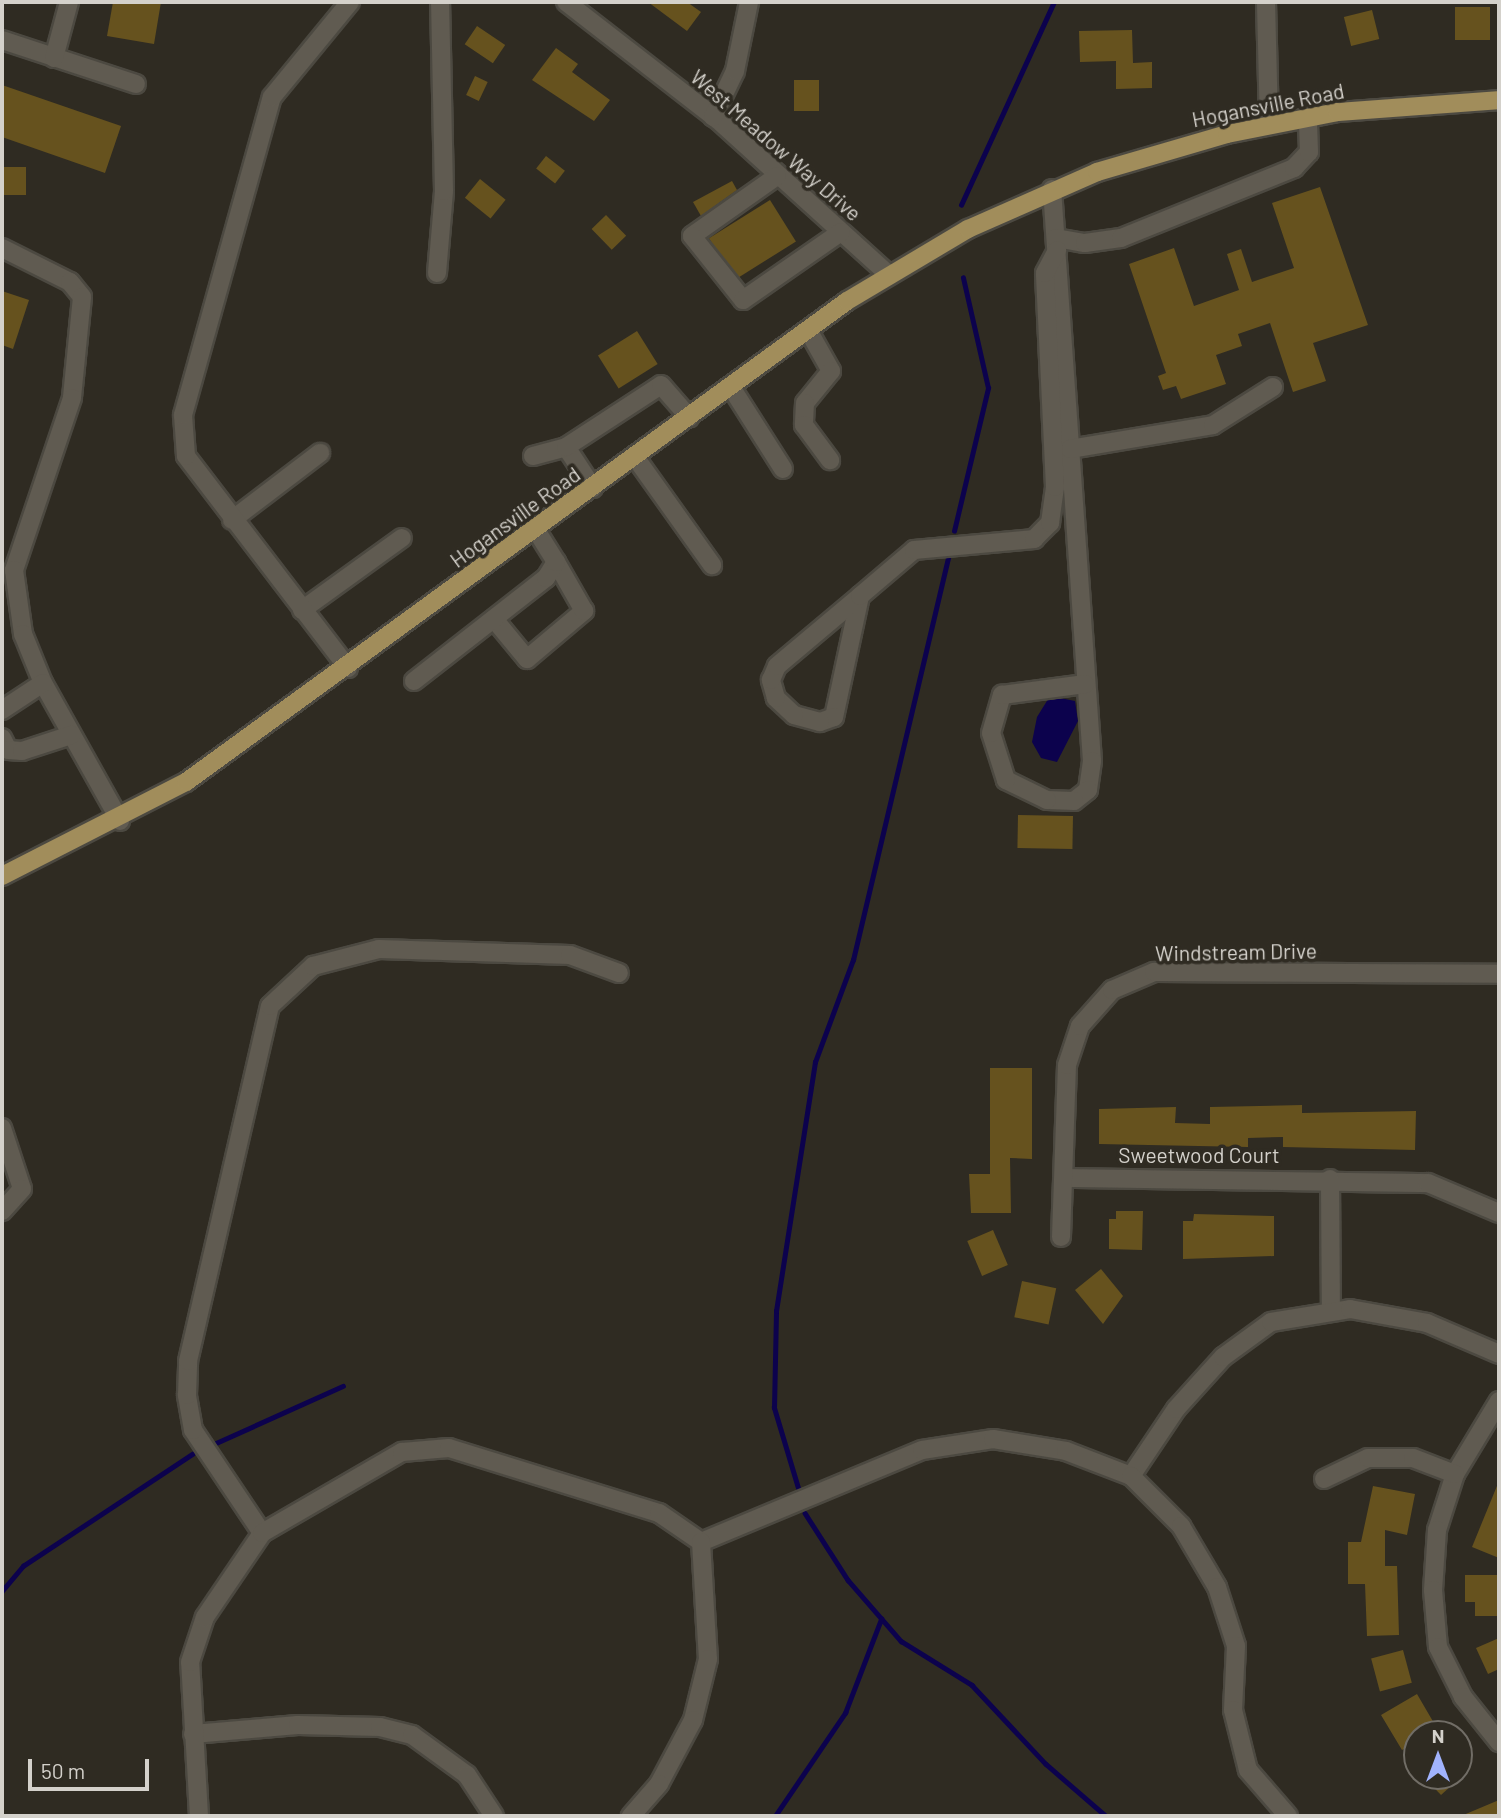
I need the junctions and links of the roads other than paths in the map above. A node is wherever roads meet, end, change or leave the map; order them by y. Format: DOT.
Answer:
graph roads {
  1 [pos="69,2"];
  2 [pos="350,2"];
  3 [pos="440,2"];
  4 [pos="566,2"];
  5 [pos="749,2"];
  6 [pos="1266,2"];
  7 [pos="2,40"];
  8 [pos="54,58"];
  9 [pos="136,84"];
  10 [pos="1499,100"];
  11 [pos="712,117"];
  12 [pos="1308,117"];
  13 [pos="1269,125"];
  14 [pos="777,176"];
  15 [pos="1052,189"];
  16 [pos="841,232"];
  17 [pos="1057,244"];
  18 [pos="2,248"];
  19 [pos="437,273"];
  20 [pos="888,274"];
  21 [pos="808,330"];
  22 [pos="731,387"];
  23 [pos="1273,387"];
  24 [pos="689,418"];
  25 [pos="566,447"];
  26 [pos="1070,449"];
  27 [pos="320,453"];
  28 [pos="533,456"];
  29 [pos="635,457"];
  30 [pos="831,460"];
  31 [pos="783,470"];
  32 [pos="593,488"];
  33 [pos="232,520"];
  34 [pos="536,530"];
  35 [pos="402,538"];
  36 [pos="556,562"];
  37 [pos="712,565"];
  38 [pos="860,596"];
  39 [pos="302,610"];
  40 [pos="494,619"];
  41 [pos="348,668"];
  42 [pos="414,681"];
  43 [pos="43,683"];
  44 [pos="1085,684"];
  45 [pos="2,710"];
  46 [pos="71,736"];
  47 [pos="2,738"];
  48 [pos="120,821"];
  49 [pos="2,876"];
  50 [pos="619,973"];
  51 [pos="1499,974"];
  52 [pos="2,1128"];
  53 [pos="1067,1178"];
  54 [pos="1330,1179"];
  55 [pos="2,1211"];
  56 [pos="1499,1213"];
  57 [pos="1061,1237"];
  58 [pos="1331,1312"];
  59 [pos="1499,1354"];
  60 [pos="1499,1401"];
  61 [pos="1455,1474"];
  62 [pos="1131,1476"];
  63 [pos="1324,1479"];
  64 [pos="262,1533"];
  65 [pos="701,1542"];
  66 [pos="194,1734"];
  67 [pos="1499,1742"];
  68 [pos="199,1816"];
  69 [pos="494,1816"];
  70 [pos="631,1816"];
  71 [pos="1287,1816"];
  1 -- 8 [label="street"];
  2 -- 33 [label="street"];
  3 -- 19 [label="street"];
  4 -- 11 [label="street, West Meadow Way Drive"];
  5 -- 11 [label="street"];
  6 -- 13 [label="street"];
  7 -- 8 [label="street"];
  8 -- 9 [label="street"];
  10 -- 12 [label="main road, Hogansville Road"];
  11 -- 14 [label="street, West Meadow Way Drive"];
  12 -- 13 [label="main road, Hogansville Road"];
  12 -- 17 [label="street"];
  13 -- 15 [label="main road, Hogansville Road"];
  14 -- 16 [label="street, West Meadow Way Drive"];
  14 -- 16 [label="street"];
  15 -- 17 [label="street"];
  15 -- 20 [label="main road, Hogansville Road"];
  16 -- 20 [label="street, West Meadow Way Drive"];
  17 -- 26 [label="street"];
  17 -- 38 [label="street"];
  18 -- 43 [label="street"];
  20 -- 21 [label="main road, Hogansville Road"];
  21 -- 22 [label="main road, Hogansville Road"];
  21 -- 30 [label="street"];
  22 -- 24 [label="main road, Hogansville Road"];
  22 -- 31 [label="street"];
  23 -- 26 [label="street"];
  24 -- 25 [label="street"];
  24 -- 29 [label="main road, Hogansville Road"];
  25 -- 28 [label="street"];
  25 -- 32 [label="street"];
  26 -- 44 [label="street"];
  27 -- 33 [label="street"];
  29 -- 32 [label="main road, Hogansville Road"];
  29 -- 37 [label="street"];
  32 -- 34 [label="main road, Hogansville Road"];
  33 -- 39 [label="street"];
  34 -- 36 [label="street"];
  34 -- 41 [label="main road, Hogansville Road"];
  35 -- 39 [label="street"];
  36 -- 40 [label="street"];
  36 -- 40 [label="street"];
  38 -- 38 [label="street"];
  39 -- 41 [label="street"];
  40 -- 42 [label="street"];
  41 -- 48 [label="main road, Hogansville Road"];
  43 -- 45 [label="street"];
  43 -- 46 [label="street"];
  44 -- 44 [label="street"];
  46 -- 47 [label="street"];
  46 -- 48 [label="street"];
  48 -- 49 [label="main road, Hogansville Road"];
  50 -- 64 [label="street"];
  51 -- 53 [label="street, Windstream Drive"];
  52 -- 55 [label="street"];
  53 -- 54 [label="street, Sweetwood Court"];
  53 -- 57 [label="street, Windstream Drive"];
  54 -- 56 [label="street, Sweetwood Court"];
  54 -- 58 [label="street"];
  58 -- 59 [label="street"];
  58 -- 62 [label="street"];
  60 -- 61 [label="street"];
  61 -- 63 [label="street"];
  61 -- 67 [label="street"];
  62 -- 65 [label="street"];
  62 -- 71 [label="street"];
  64 -- 65 [label="street"];
  64 -- 66 [label="street"];
  65 -- 70 [label="street"];
  66 -- 68 [label="street"];
  66 -- 69 [label="street"];
}
